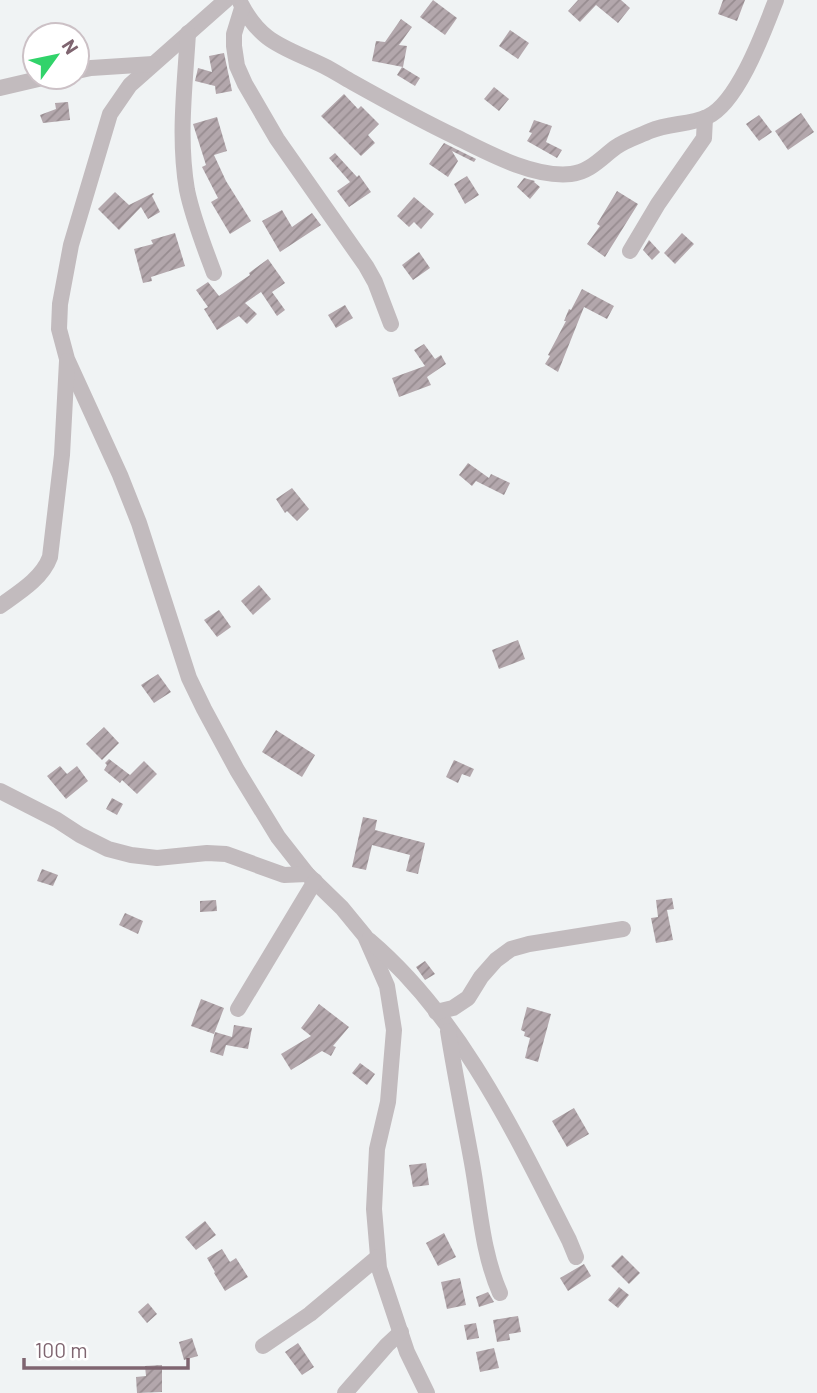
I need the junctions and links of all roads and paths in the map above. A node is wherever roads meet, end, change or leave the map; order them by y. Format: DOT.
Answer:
graph roads {
  1 [pos="226,0"];
  2 [pos="776,0"];
  3 [pos="240,4"];
  4 [pos="188,33"];
  5 [pos="153,64"];
  6 [pos="91,68"];
  7 [pos="21,83"];
  8 [pos="0,88"];
  9 [pos="705,118"];
  10 [pos="630,251"];
  11 [pos="214,273"];
  12 [pos="391,324"];
  13 [pos="67,359"];
  14 [pos="0,606"];
  15 [pos="0,791"];
  16 [pos="311,878"];
  17 [pos="623,929"];
  18 [pos="365,936"];
  19 [pos="238,1009"];
  20 [pos="436,1012"];
  21 [pos="448,1028"];
  22 [pos="379,1257"];
  23 [pos="576,1257"];
  24 [pos="500,1293"];
  25 [pos="401,1332"];
  26 [pos="263,1346"];
  27 [pos="345,1393"];
  28 [pos="427,1393"];
  1 -- 4 [label="street"];
  2 -- 9 [label="street"];
  3 -- 9 [label="street"];
  3 -- 12 [label="street"];
  4 -- 5 [label="street"];
  4 -- 11 [label="street"];
  5 -- 6 [label="street"];
  5 -- 13 [label="street"];
  7 -- 8 [label="street"];
  9 -- 10 [label="street"];
  13 -- 14 [label="street"];
  13 -- 16 [label="street"];
  15 -- 16 [label="street"];
  16 -- 18 [label="street"];
  16 -- 19 [label="street"];
  17 -- 20 [label="street"];
  18 -- 20 [label="street"];
  18 -- 22 [label="street"];
  20 -- 21 [label="street"];
  21 -- 23 [label="street"];
  21 -- 24 [label="street"];
  22 -- 25 [label="street"];
  22 -- 26 [label="street"];
  25 -- 27 [label="street"];
  25 -- 28 [label="street"];
}
